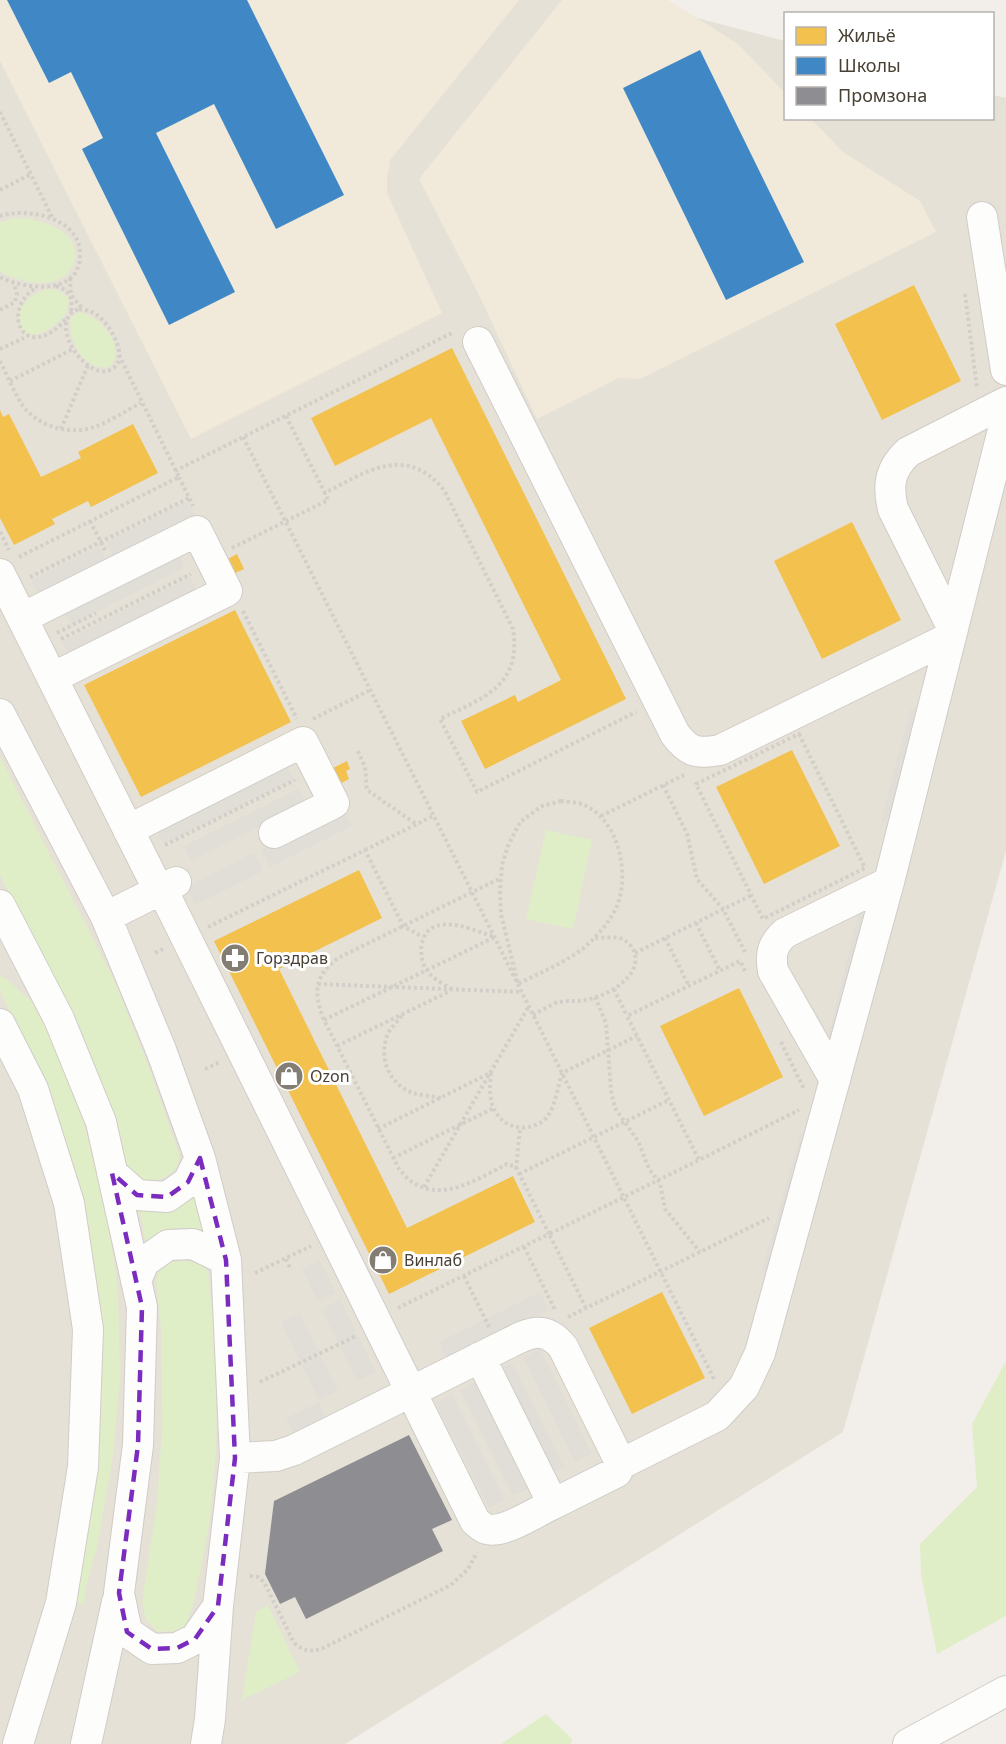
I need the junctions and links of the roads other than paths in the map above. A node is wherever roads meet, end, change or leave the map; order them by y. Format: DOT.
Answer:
graph roads {
  1 [pos="982,217"];
  2 [pos="464,339"];
  3 [pos="1006,370"];
  4 [pos="997,412"];
  5 [pos="12,577"];
  6 [pos="22,618"];
  7 [pos="952,633"];
  8 [pos="52,678"];
  9 [pos="0,714"];
  10 [pos="128,830"];
  11 [pos="274,833"];
  12 [pos="877,875"];
  13 [pos="166,887"];
  14 [pos="0,905"];
  15 [pos="106,917"];
  16 [pos="0,955"];
  17 [pos="30,963"];
  18 [pos="0,1024"];
  19 [pos="835,1080"];
  20 [pos="200,1158"];
  21 [pos="112,1173"];
  22 [pos="226,1260"];
  23 [pos="136,1281"];
  24 [pos="490,1353"];
  25 [pos="411,1392"];
  26 [pos="235,1458"];
  27 [pos="621,1464"];
  28 [pos="553,1504"];
  29 [pos="119,1593"];
  30 [pos="218,1606"];
  31 [pos="1006,1691"];
  32 [pos="18,1744"];
  33 [pos="86,1744"];
  34 [pos="206,1744"];
  35 [pos="908,1744"];
  1 -- 3 [label="street"];
  2 -- 7 [label="street"];
  4 -- 7 [label="street"];
  4 -- 7 [label="street"];
  5 -- 6 [label="street"];
  6 -- 8 [label="street"];
  6 -- 8 [label="street"];
  7 -- 12 [label="street"];
  8 -- 10 [label="street"];
  9 -- 15 [label="street"];
  10 -- 11 [label="street"];
  10 -- 13 [label="street"];
  12 -- 19 [label="street"];
  12 -- 19 [label="street"];
  13 -- 15 [label="street"];
  13 -- 25 [label="street"];
  14 -- 17 [label="street"];
  15 -- 20 [label="street"];
  16 -- 17 [label="street"];
  17 -- 21 [label="street"];
  18 -- 32 [label="street"];
  19 -- 27 [label="street"];
  20 -- 21 [label="street"];
  20 -- 22 [label="street"];
  21 -- 23 [label="street"];
  22 -- 23 [label="street"];
  22 -- 26 [label="street"];
  23 -- 29 [label="street"];
  24 -- 25 [label="street"];
  24 -- 27 [label="street"];
  24 -- 28 [label="street"];
  25 -- 26 [label="street"];
  25 -- 28 [label="street"];
  26 -- 30 [label="street"];
  27 -- 28 [label="street"];
  29 -- 30 [label="street"];
  29 -- 33 [label="street"];
  30 -- 34 [label="street"];
  31 -- 35 [label="street"];
}
